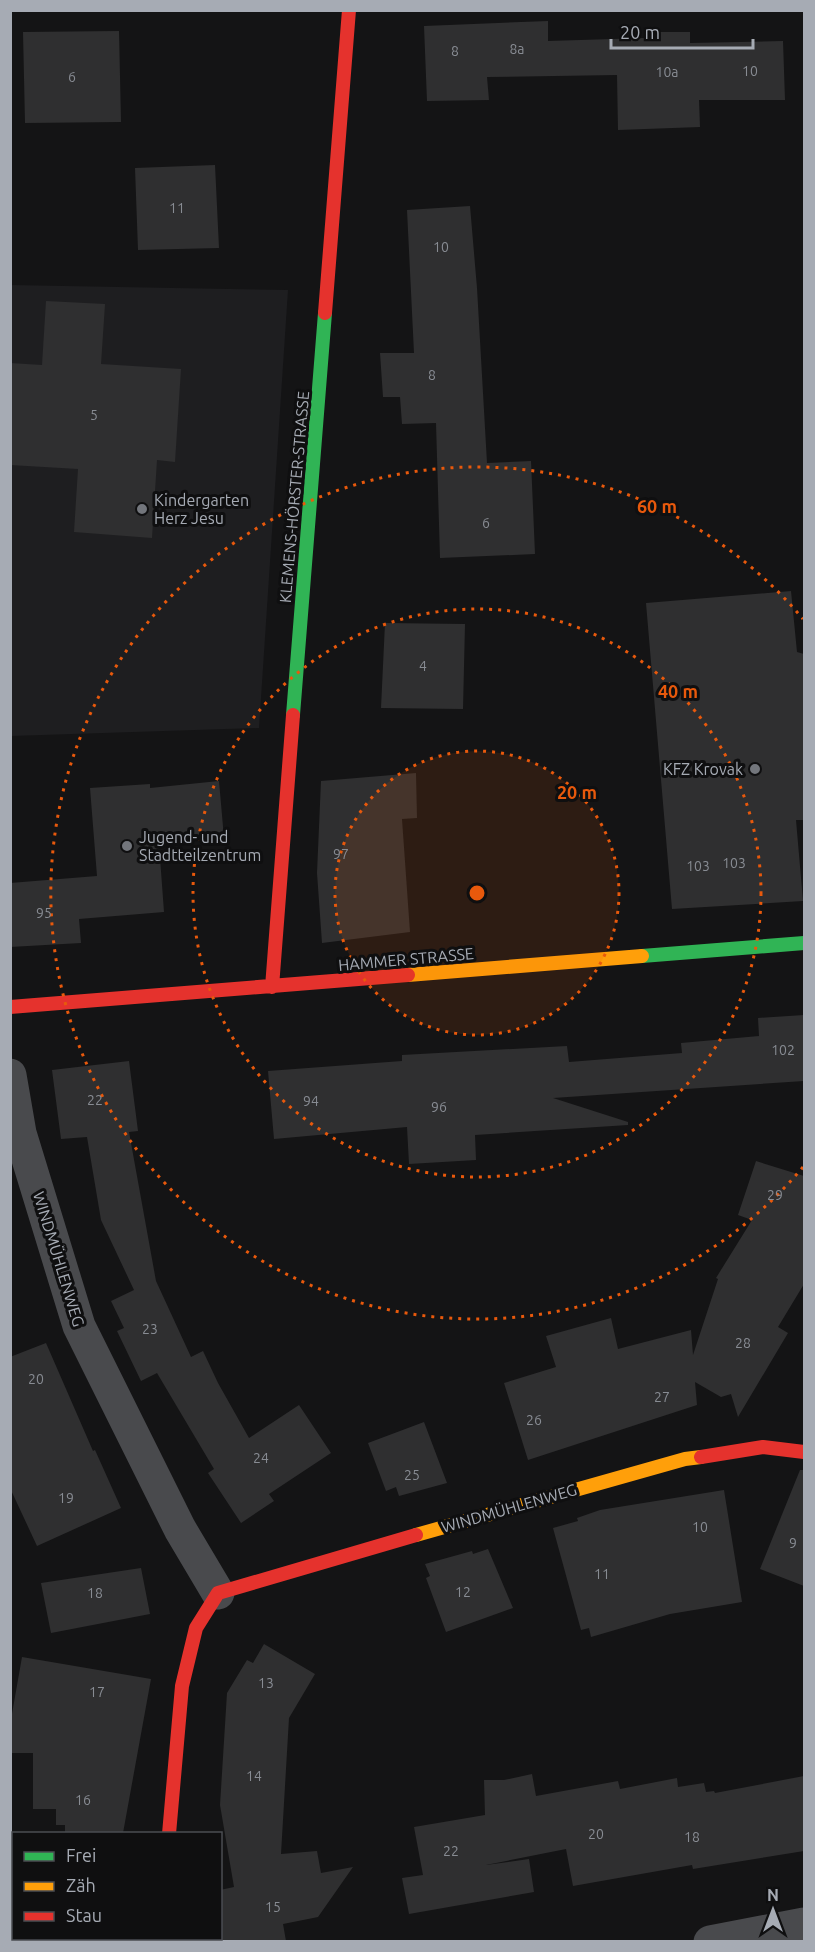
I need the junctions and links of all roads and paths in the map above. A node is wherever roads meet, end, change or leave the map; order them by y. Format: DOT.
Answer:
graph roads {
  1 [pos="349,10"];
  2 [pos="804,943"];
  3 [pos="272,987"];
  4 [pos="10,1007"];
  5 [pos="10,1075"];
  6 [pos="804,1452"];
  7 [pos="218,1593"];
  8 [pos="169,1832"];
  9 [pos="804,1924"];
  10 [pos="710,1941"];
  1 -- 3 [label="street, KLEMENS-HÖRSTER-STRASSE"];
  2 -- 3 [label="street, HAMMER STRASSE"];
  3 -- 4 [label="street, HAMMER STRASSE"];
  5 -- 7 [label="street, WINDMÜHLENWEG"];
  6 -- 7 [label="street, WINDMÜHLENWEG"];
  7 -- 8 [label="street"];
  9 -- 10 [label="street"];
}
